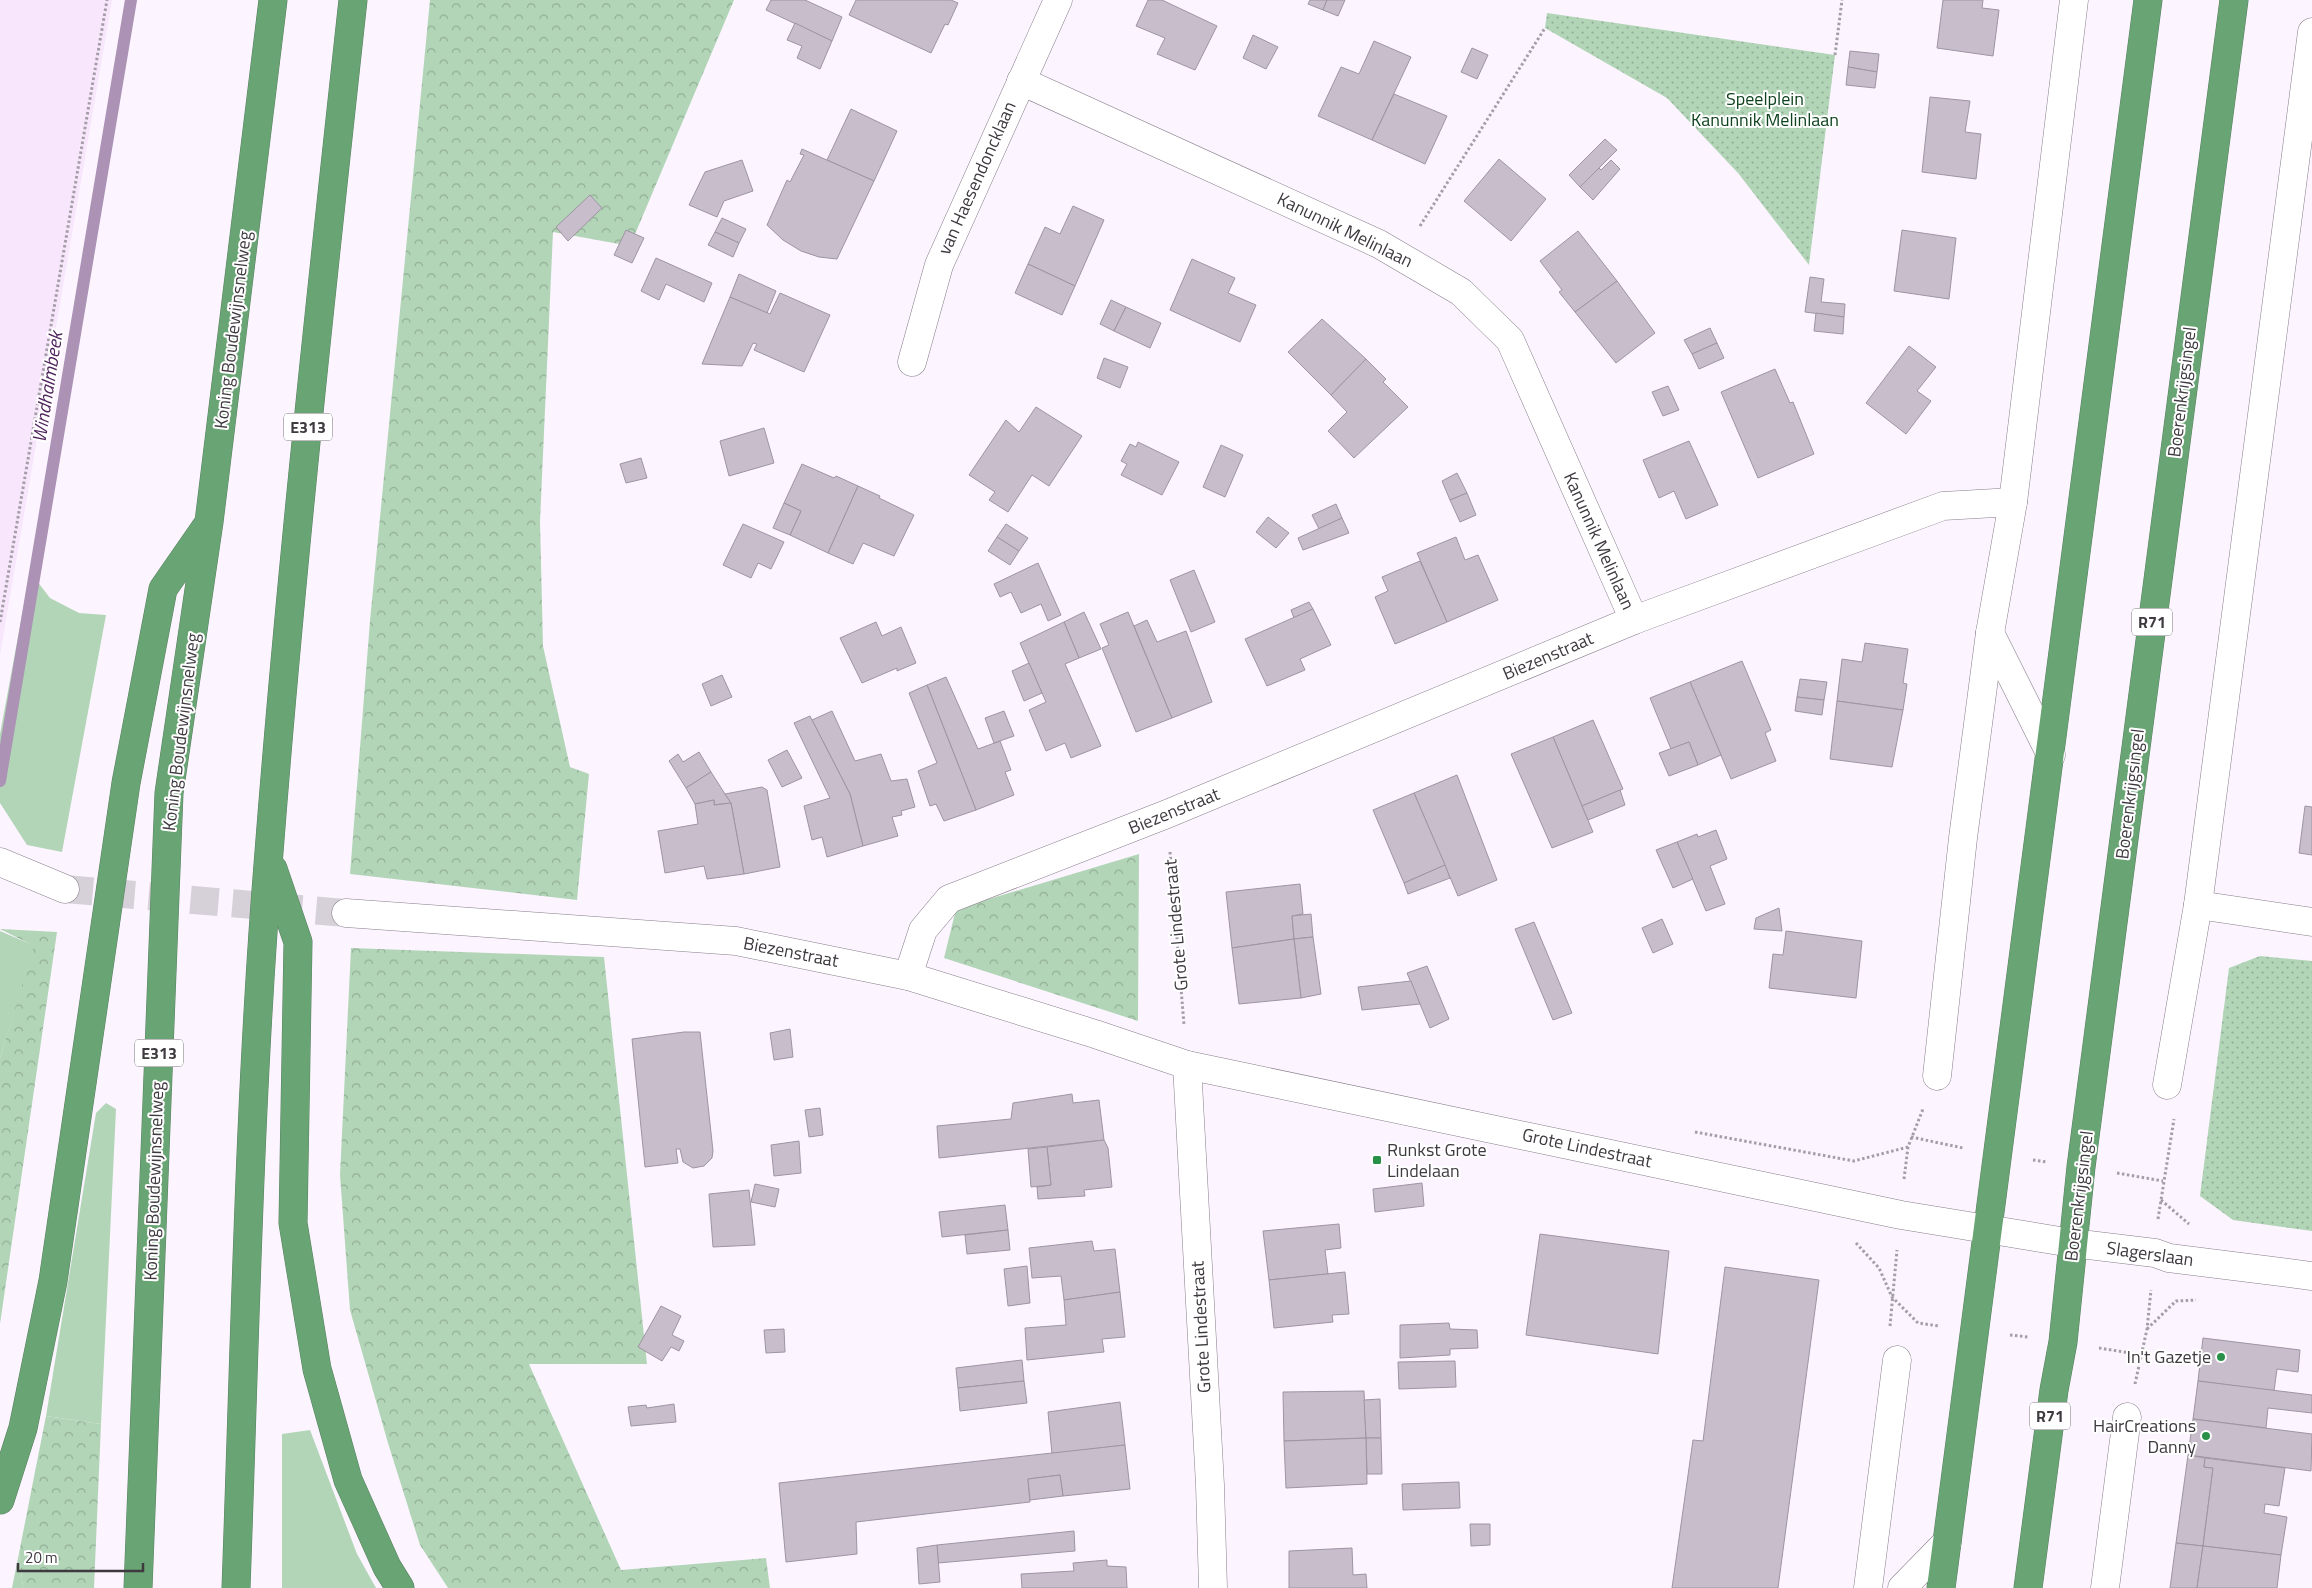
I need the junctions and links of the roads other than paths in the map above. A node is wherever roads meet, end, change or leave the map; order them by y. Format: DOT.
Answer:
graph roads {
  1 [pos="273,0"];
  2 [pos="353,0"];
  3 [pos="1058,0"];
  4 [pos="2074,0"];
  5 [pos="2148,0"];
  6 [pos="2234,0"];
  7 [pos="2312,32"];
  8 [pos="1021,82"];
  9 [pos="912,362"];
  10 [pos="2013,502"];
  11 [pos="209,522"];
  12 [pos="1634,620"];
  13 [pos="1990,633"];
  14 [pos="2051,755"];
  15 [pos="268,855"];
  16 [pos="0,862"];
  17 [pos="65,889"];
  18 [pos="2198,904"];
  19 [pos="346,913"];
  20 [pos="2312,922"];
  21 [pos="908,976"];
  22 [pos="1187,1065"];
  23 [pos="1937,1076"];
  24 [pos="2167,1085"];
  25 [pos="1988,1230"];
  26 [pos="2072,1243"];
  27 [pos="2312,1276"];
  28 [pos="1897,1360"];
  29 [pos="2127,1417"];
  30 [pos="0,1500"];
  31 [pos="1947,1542"];
  32 [pos="138,1588"];
  33 [pos="236,1588"];
  34 [pos="400,1588"];
  35 [pos="1213,1588"];
  36 [pos="1868,1588"];
  37 [pos="1902,1588"];
  38 [pos="1941,1588"];
  39 [pos="2028,1588"];
  40 [pos="2104,1588"];
  1 -- 11 [label="highway, Koning Boudewijnsnelweg / E313"];
  2 -- 15 [label="highway, E313"];
  3 -- 8 [label="street, van Haesendoncklaan"];
  4 -- 10 [label="street"];
  5 -- 14 [label="highway"];
  6 -- 26 [label="highway, Boerenkrijgsingel / R71"];
  7 -- 18 [label="street"];
  8 -- 9 [label="street, van Haesendoncklaan"];
  8 -- 12 [label="street, Kanunnik Melinlaan"];
  10 -- 12 [label="street, Biezenstraat"];
  10 -- 13 [label="street"];
  11 -- 30 [label="highway"];
  11 -- 32 [label="highway, Koning Boudewijnsnelweg / E313"];
  12 -- 21 [label="street, Biezenstraat"];
  13 -- 14 [label="street"];
  13 -- 23 [label="street"];
  14 -- 25 [label="highway"];
  15 -- 33 [label="highway, E313"];
  15 -- 34 [label="highway"];
  16 -- 17 [label="street"];
  18 -- 20 [label="street"];
  18 -- 24 [label="street"];
  19 -- 21 [label="street, Biezenstraat"];
  21 -- 22 [label="street, Grote Lindestraat"];
  22 -- 25 [label="street, Grote Lindestraat"];
  22 -- 35 [label="street, Grote Lindestraat"];
  25 -- 26 [label="street, Slagerslaan"];
  25 -- 31 [label="highway"];
  26 -- 27 [label="street, Slagerslaan"];
  26 -- 39 [label="highway, Boerenkrijgsingel / R71"];
  28 -- 36 [label="street"];
  29 -- 40 [label="street"];
  31 -- 37 [label="street"];
  31 -- 38 [label="highway"];
}
